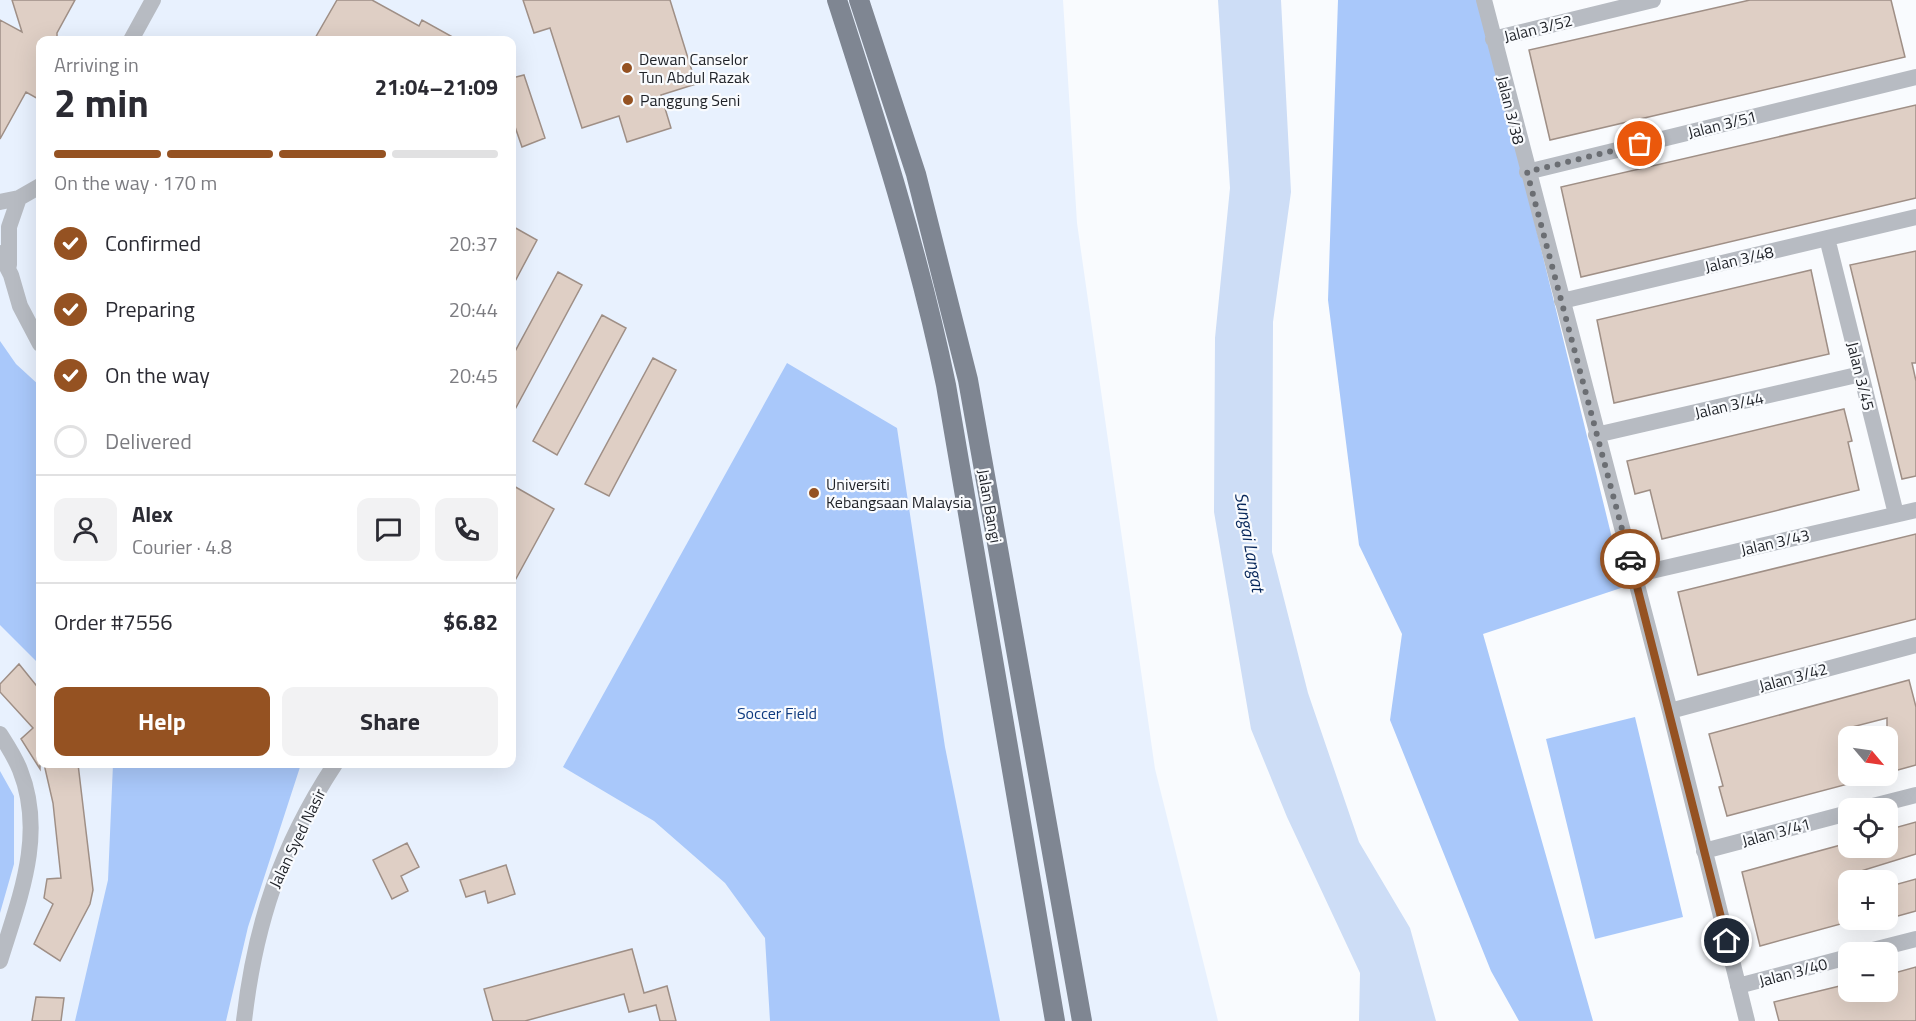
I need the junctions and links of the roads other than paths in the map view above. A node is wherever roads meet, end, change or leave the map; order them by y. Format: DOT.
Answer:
graph roads {
  1 [pos="153,0"];
  2 [pos="837,0"];
  3 [pos="860,0"];
  4 [pos="1484,0"];
  5 [pos="1653,0"];
  6 [pos="133,36"];
  7 [pos="1493,39"];
  8 [pos="1916,77"];
  9 [pos="1527,172"];
  10 [pos="36,188"];
  11 [pos="19,198"];
  12 [pos="0,202"];
  13 [pos="1916,217"];
  14 [pos="1827,238"];
  15 [pos="0,253"];
  16 [pos="11,275"];
  17 [pos="1562,301"];
  18 [pos="36,336"];
  19 [pos="1861,374"];
  20 [pos="1596,435"];
  21 [pos="1916,510"];
  22 [pos="1896,514"];
  23 [pos="1634,575"];
  24 [pos="1916,645"];
  25 [pos="1670,711"];
  26 [pos="0,734"];
  27 [pos="333,768"];
  28 [pos="1916,795"];
  29 [pos="1898,800"];
  30 [pos="1838,816"];
  31 [pos="1704,851"];
  32 [pos="1916,939"];
  33 [pos="1898,944"];
  34 [pos="1838,960"];
  35 [pos="0,961"];
  36 [pos="1738,986"];
  37 [pos="244,1021"];
  38 [pos="1056,1021"];
  39 [pos="1082,1021"];
  40 [pos="1747,1021"];
  1 -- 6 [label="street"];
  2 -- 38 [label="main road, Jalan Bangi"];
  3 -- 39 [label="main road, Jalan Bangi"];
  4 -- 7 [label="street, Jalan 3/38"];
  5 -- 7 [label="street, Jalan 3/52"];
  7 -- 9 [label="street, Jalan 3/38"];
  8 -- 9 [label="street, Jalan 3/51"];
  9 -- 17 [label="street, Jalan 3/38"];
  10 -- 11 [label="street"];
  11 -- 12 [label="street"];
  11 -- 16 [label="street"];
  13 -- 14 [label="street, Jalan 3/48"];
  14 -- 17 [label="street, Jalan 3/48"];
  14 -- 19 [label="street, Jalan 3/45"];
  15 -- 16 [label="street"];
  16 -- 18 [label="street"];
  17 -- 20 [label="street, Jalan 3/38"];
  19 -- 20 [label="street, Jalan 3/44"];
  19 -- 22 [label="street, Jalan 3/45"];
  20 -- 23 [label="street, Jalan 3/38"];
  21 -- 22 [label="street, Jalan 3/43"];
  22 -- 23 [label="street, Jalan 3/43"];
  23 -- 25 [label="street, Jalan 3/38"];
  24 -- 25 [label="street, Jalan 3/42"];
  25 -- 31 [label="street, Jalan 3/38"];
  26 -- 35 [label="street"];
  27 -- 37 [label="street, Jalan Syed Nasir"];
  28 -- 29 [label="street"];
  30 -- 31 [label="street, Jalan 3/41"];
  31 -- 36 [label="street, Jalan 3/38"];
  32 -- 33 [label="street"];
  34 -- 36 [label="street, Jalan 3/40"];
  36 -- 40 [label="street, Jalan 3/38"];
}
